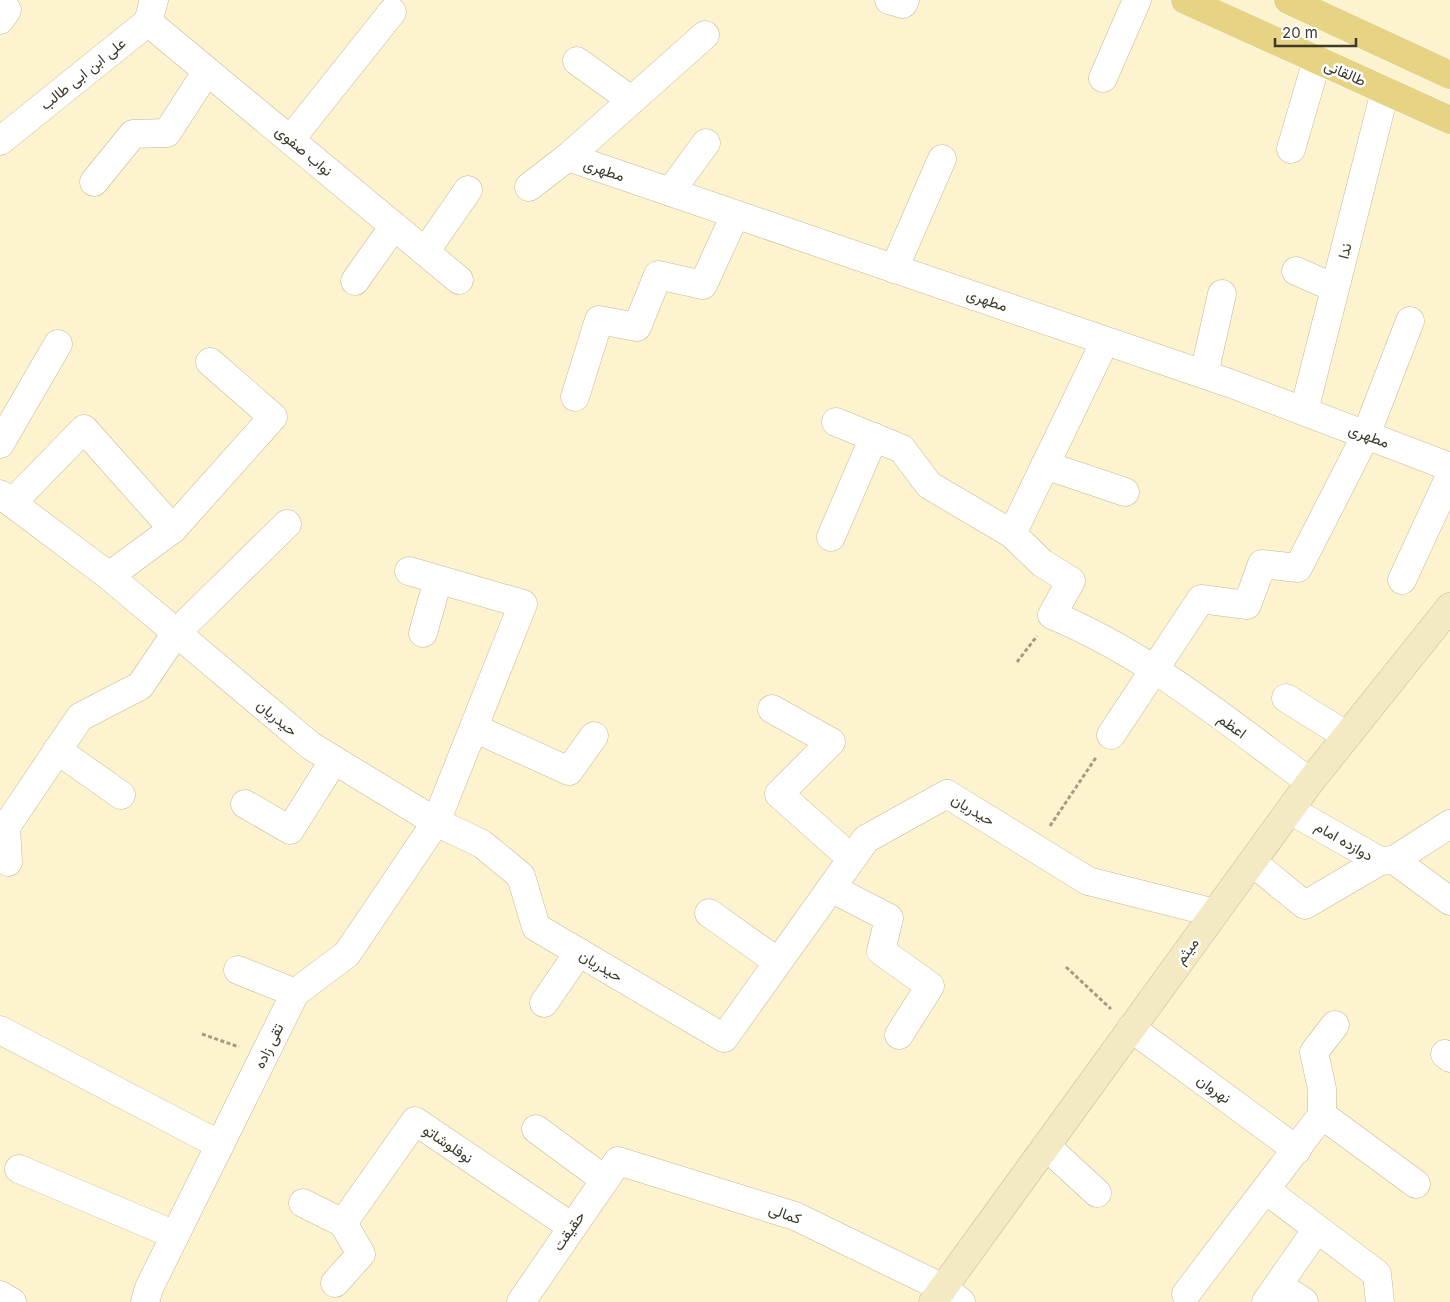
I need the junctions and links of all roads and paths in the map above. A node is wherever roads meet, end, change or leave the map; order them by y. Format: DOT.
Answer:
graph roads {
  1 [pos="890,0"];
  2 [pos="905,0"];
  3 [pos="1137,0"];
  4 [pos="1185,0"];
  5 [pos="1288,0"];
  6 [pos="151,11"];
  7 [pos="392,12"];
  8 [pos="705,35"];
  9 [pos="1318,60"];
  10 [pos="577,61"];
  11 [pos="207,71"];
  12 [pos="1450,75"];
  13 [pos="1103,78"];
  14 [pos="1385,91"];
  15 [pos="631,100"];
  16 [pos="1450,120"];
  17 [pos="290,140"];
  18 [pos="0,141"];
  19 [pos="706,143"];
  20 [pos="1291,149"];
  21 [pos="568,157"];
  22 [pos="942,159"];
  23 [pos="94,182"];
  24 [pos="529,187"];
  25 [pos="468,190"];
  26 [pos="670,192"];
  27 [pos="735,215"];
  28 [pos="394,226"];
  29 [pos="425,252"];
  30 [pos="894,269"];
  31 [pos="1296,271"];
  32 [pos="459,280"];
  33 [pos="355,281"];
  34 [pos="1335,288"];
  35 [pos="1222,294"];
  36 [pos="1410,321"];
  37 [pos="1105,341"];
  38 [pos="58,344"];
  39 [pos="210,362"];
  40 [pos="1204,374"];
  41 [pos="575,397"];
  42 [pos="1304,411"];
  43 [pos="836,422"];
  44 [pos="1366,435"];
  45 [pos="874,437"];
  46 [pos="0,444"];
  47 [pos="1046,465"];
  48 [pos="1450,467"];
  49 [pos="1450,476"];
  50 [pos="1125,492"];
  51 [pos="6,498"];
  52 [pos="287,524"];
  53 [pos="173,530"];
  54 [pos="1012,534"];
  55 [pos="832,538"];
  56 [pos="409,571"];
  57 [pos="109,576"];
  58 [pos="438,580"];
  59 [pos="1402,580"];
  60 [pos="1448,613"];
  61 [pos="176,633"];
  62 [pos="423,633"];
  63 [pos="1155,669"];
  64 [pos="1286,698"];
  65 [pos="772,709"];
  66 [pos="474,728"];
  67 [pos="1111,735"];
  68 [pos="594,736"];
  69 [pos="1348,736"];
  70 [pos="57,750"];
  71 [pos="334,760"];
  72 [pos="1310,782"];
  73 [pos="121,795"];
  74 [pos="245,804"];
  75 [pos="1290,810"];
  76 [pos="436,822"];
  77 [pos="1450,824"];
  78 [pos="3,826"];
  79 [pos="1035,848"];
  80 [pos="852,859"];
  81 [pos="1387,860"];
  82 [pos="8,862"];
  83 [pos="1252,862"];
  84 [pos="831,888"];
  85 [pos="1450,901"];
  86 [pos="709,913"];
  87 [pos="1215,913"];
  88 [pos="579,952"];
  89 [pos="778,962"];
  90 [pos="1066,968"];
  91 [pos="238,970"];
  92 [pos="295,993"];
  93 [pos="544,1003"];
  94 [pos="1335,1025"];
  95 [pos="1132,1028"];
  96 [pos="0,1030"];
  97 [pos="202,1034"];
  98 [pos="899,1035"];
  99 [pos="264,1056"];
  100 [pos="1322,1115"];
  101 [pos="536,1129"];
  102 [pos="220,1145"];
  103 [pos="1046,1146"];
  104 [pos="1297,1150"];
  105 [pos="19,1169"];
  106 [pos="612,1171"];
  107 [pos="1416,1184"];
  108 [pos="1266,1190"];
  109 [pos="1098,1193"];
  110 [pos="304,1204"];
  111 [pos="343,1223"];
  112 [pos="572,1227"];
  113 [pos="1317,1229"];
  114 [pos="175,1235"];
  115 [pos="335,1283"];
  116 [pos="1186,1294"];
  117 [pos="1272,1294"];
  118 [pos="0,1295"];
  119 [pos="946,1297"];
  120 [pos="12,1302"];
  121 [pos="145,1302"];
  122 [pos="521,1302"];
  123 [pos="1304,1302"];
  124 [pos="1380,1302"];
  1 -- 2 [label="street"];
  3 -- 13 [label="street"];
  4 -- 9 [label="main road, طالقانی"];
  5 -- 12 [label="main road"];
  6 -- 11 [label="street, نواب صفوی"];
  6 -- 18 [label="street, علی ابن ابی طالب"];
  7 -- 17 [label="street"];
  8 -- 15 [label="street"];
  9 -- 14 [label="main road, طالقانی"];
  9 -- 20 [label="street"];
  10 -- 15 [label="street"];
  11 -- 17 [label="street, نواب صفوی"];
  11 -- 23 [label="street"];
  14 -- 16 [label="main road, طالقانی"];
  14 -- 34 [label="street, ندا"];
  15 -- 21 [label="street"];
  17 -- 28 [label="street, نواب صفوی"];
  19 -- 26 [label="street"];
  21 -- 24 [label="street, مطهری"];
  21 -- 26 [label="street, مطهری"];
  22 -- 30 [label="street"];
  25 -- 29 [label="street"];
  26 -- 27 [label="street, مطهری"];
  27 -- 30 [label="street, مطهری"];
  27 -- 41 [label="street"];
  28 -- 29 [label="street, نواب صفوی"];
  28 -- 33 [label="street"];
  29 -- 32 [label="street, نواب صفوی"];
  30 -- 37 [label="street, مطهری"];
  31 -- 34 [label="street"];
  34 -- 42 [label="street, ندا"];
  35 -- 40 [label="street"];
  36 -- 44 [label="street"];
  37 -- 40 [label="street, مطهری"];
  37 -- 47 [label="street"];
  38 -- 46 [label="street"];
  39 -- 53 [label="street"];
  40 -- 42 [label="street, مطهری"];
  42 -- 44 [label="street, مطهری"];
  43 -- 45 [label="street"];
  44 -- 48 [label="street, مطهری"];
  44 -- 63 [label="street"];
  45 -- 54 [label="street"];
  45 -- 55 [label="street"];
  47 -- 50 [label="street"];
  47 -- 54 [label="street"];
  49 -- 59 [label="street"];
  51 -- 53 [label="street"];
  51 -- 57 [label="street, حیدریان"];
  52 -- 61 [label="street"];
  53 -- 57 [label="street"];
  54 -- 63 [label="street, اعظم"];
  56 -- 58 [label="street"];
  57 -- 61 [label="street, حیدریان"];
  58 -- 62 [label="street"];
  58 -- 66 [label="street, تقی زاده"];
  60 -- 69 [label="main road, میثم"];
  61 -- 70 [label="street"];
  61 -- 71 [label="street, حیدریان"];
  63 -- 67 [label="street"];
  63 -- 72 [label="street, اعظم"];
  64 -- 69 [label="street"];
  65 -- 80 [label="street"];
  66 -- 68 [label="street"];
  66 -- 76 [label="street, تقی زاده"];
  67 -- 79 [label="path"];
  69 -- 72 [label="main road, میثم"];
  70 -- 73 [label="street"];
  70 -- 78 [label="street"];
  71 -- 74 [label="street"];
  71 -- 76 [label="street, حیدریان"];
  72 -- 75 [label="main road, میثم"];
  75 -- 81 [label="street, دوازده امام"];
  75 -- 83 [label="main road, میثم"];
  76 -- 88 [label="street, حیدریان"];
  76 -- 92 [label="street, تقی زاده"];
  77 -- 81 [label="street, دوازده امام"];
  78 -- 82 [label="street"];
  79 -- 80 [label="street, حیدریان"];
  79 -- 87 [label="street, حیدریان"];
  80 -- 84 [label="street, حیدریان"];
  81 -- 83 [label="street"];
  81 -- 85 [label="street"];
  83 -- 87 [label="main road, میثم"];
  84 -- 89 [label="street, حیدریان"];
  84 -- 98 [label="street"];
  86 -- 89 [label="street"];
  87 -- 95 [label="main road, میثم"];
  88 -- 89 [label="street, حیدریان"];
  88 -- 93 [label="street"];
  90 -- 95 [label="path"];
  91 -- 92 [label="street"];
  92 -- 99 [label="street, تقی زاده"];
  94 -- 100 [label="street"];
  95 -- 103 [label="main road, میثم"];
  95 -- 104 [label="street, نهروان"];
  96 -- 102 [label="street"];
  97 -- 99 [label="path"];
  99 -- 102 [label="street, تقی زاده"];
  100 -- 104 [label="street"];
  100 -- 107 [label="street"];
  101 -- 106 [label="street, کمالی"];
  102 -- 114 [label="street, تقی زاده"];
  103 -- 109 [label="street"];
  103 -- 119 [label="main road, میثم"];
  104 -- 108 [label="street"];
  105 -- 114 [label="street"];
  106 -- 112 [label="street, حقیقت"];
  106 -- 119 [label="street, کمالی"];
  108 -- 113 [label="street"];
  108 -- 116 [label="street"];
  110 -- 111 [label="street"];
  111 -- 112 [label="street, نوفلوشاتو"];
  111 -- 115 [label="street"];
  112 -- 122 [label="street, حقیقت"];
  113 -- 117 [label="street"];
  113 -- 124 [label="street"];
  114 -- 121 [label="street, تقی زاده"];
  117 -- 123 [label="street"];
  118 -- 120 [label="street"];
}
